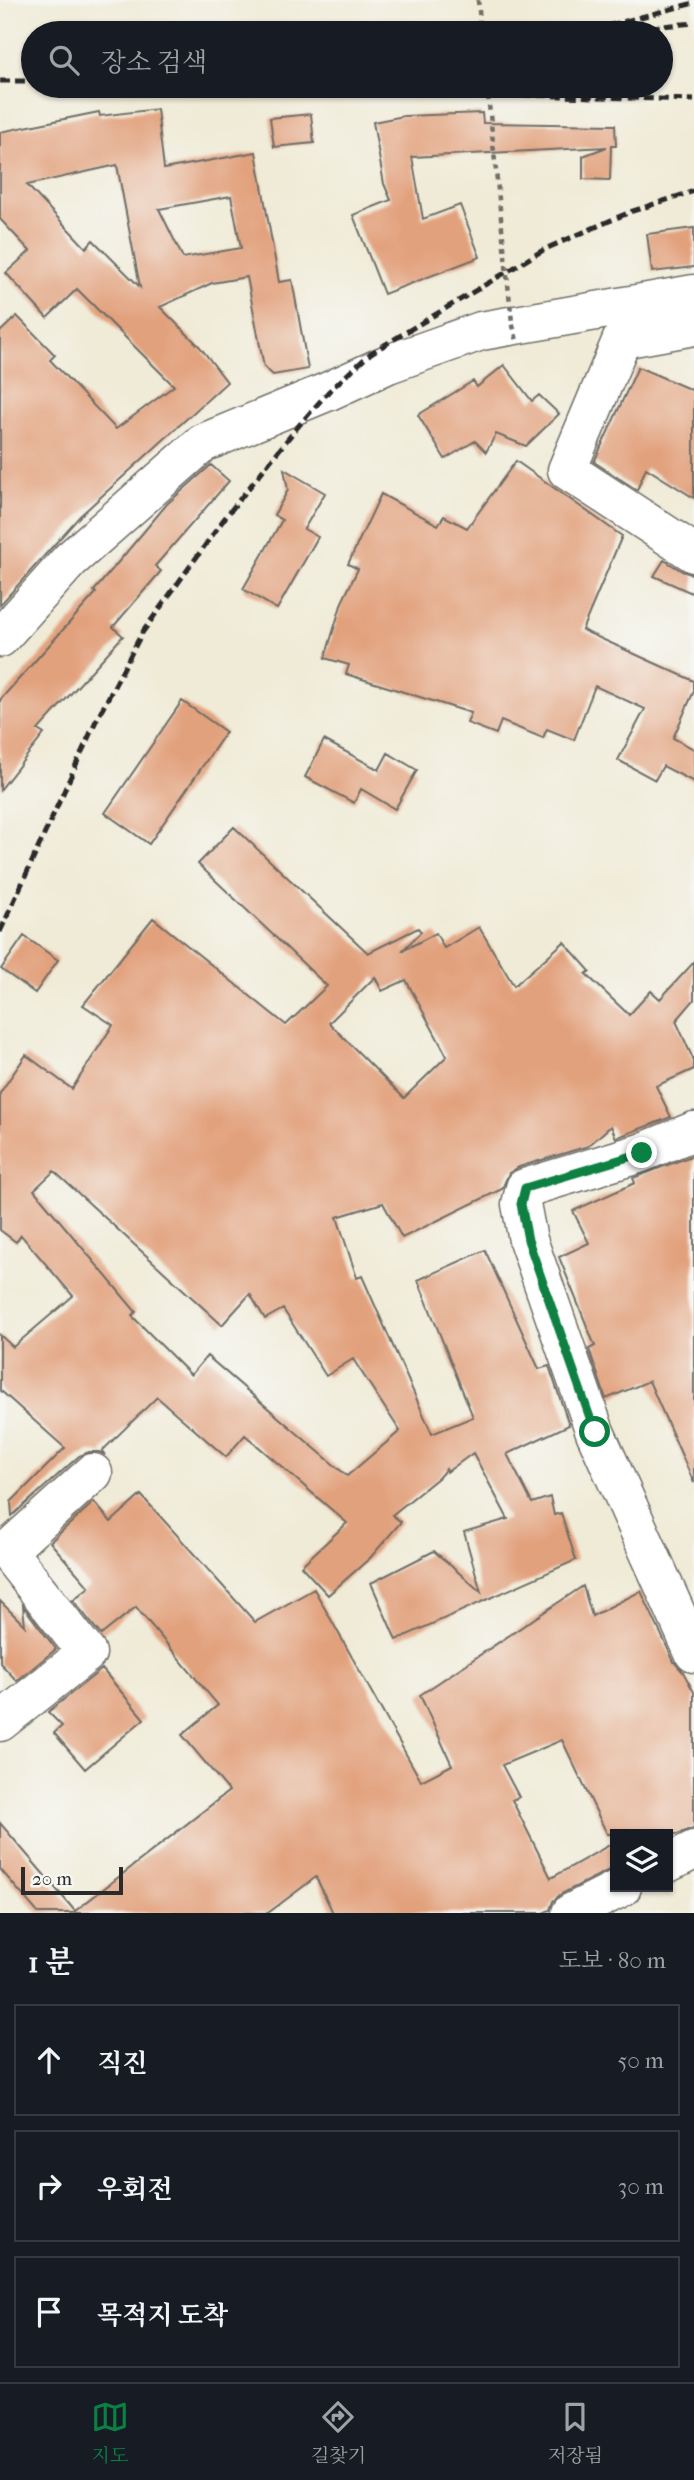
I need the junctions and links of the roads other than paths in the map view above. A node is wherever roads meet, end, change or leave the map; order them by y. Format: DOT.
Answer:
graph roads {
  1 [pos="694,294"];
  2 [pos="694,326"];
  3 [pos="694,553"];
  4 [pos="0,638"];
  5 [pos="694,1131"];
  6 [pos="93,1473"];
  7 [pos="694,1654"];
  8 [pos="0,1722"];
  9 [pos="694,1850"];
  10 [pos="673,1860"];
  11 [pos="612,1892"];
  12 [pos="571,1913"];
  1 -- 4 [label="street"];
  2 -- 3 [label="street"];
  5 -- 7 [label="street"];
  6 -- 8 [label="street"];
  9 -- 10 [label="street"];
  11 -- 12 [label="street"];
}
